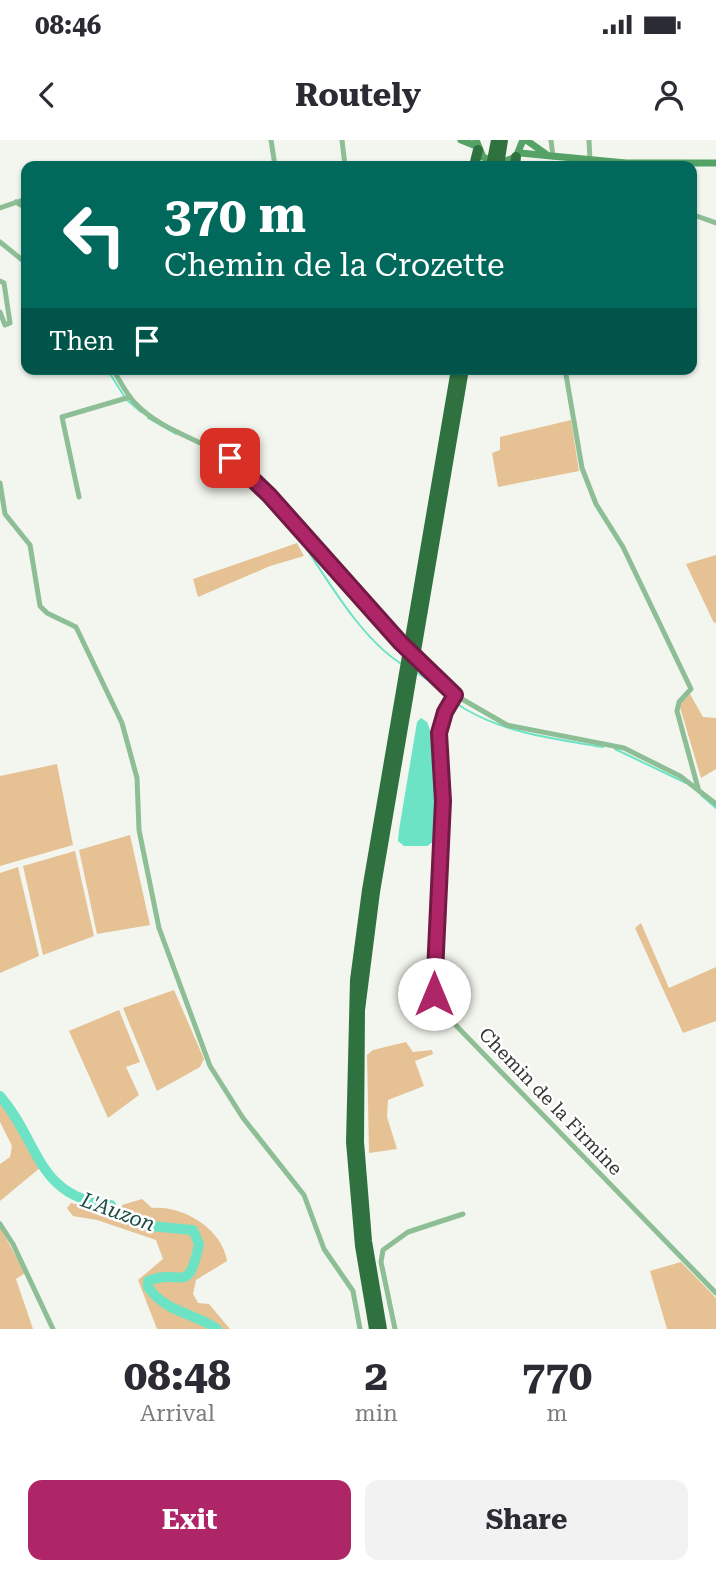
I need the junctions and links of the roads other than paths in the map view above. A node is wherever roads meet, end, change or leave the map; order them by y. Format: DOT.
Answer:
graph roads {
  1 [pos="271,140"];
  2 [pos="342,140"];
  3 [pos="461,140"];
  4 [pos="496,140"];
  5 [pos="503,140"];
  6 [pos="525,140"];
  7 [pos="551,140"];
  8 [pos="589,140"];
  9 [pos="478,148"];
  10 [pos="553,157"];
  11 [pos="516,159"];
  12 [pos="590,160"];
  13 [pos="274,161"];
  14 [pos="344,161"];
  15 [pos="492,161"];
  16 [pos="493,161"];
  17 [pos="500,161"];
  18 [pos="603,161"];
  19 [pos="716,163"];
  20 [pos="697,164"];
  21 [pos="21,200"];
  22 [pos="16,202"];
  23 [pos="21,205"];
  24 [pos="0,208"];
  25 [pos="697,216"];
  26 [pos="716,223"];
  27 [pos="0,242"];
  28 [pos="21,259"];
  29 [pos="0,281"];
  30 [pos="0,312"];
  31 [pos="117,375"];
  32 [pos="457,375"];
  33 [pos="462,375"];
  34 [pos="566,375"];
  35 [pos="458,384"];
  36 [pos="130,397"];
  37 [pos="0,482"];
  38 [pos="79,497"];
  39 [pos="418,620"];
  40 [pos="455,695"];
  41 [pos="698,788"];
  42 [pos="716,804"];
  43 [pos="464,1214"];
  44 [pos="0,1224"];
  45 [pos="716,1293"];
  46 [pos="53,1329"];
  47 [pos="360,1329"];
  48 [pos="374,1329"];
  49 [pos="382,1329"];
  50 [pos="395,1329"];
  1 -- 13 [label="street"];
  2 -- 14 [label="street"];
  3 -- 9 [label="street"];
  4 -- 15 [label="highway"];
  5 -- 17 [label="highway"];
  6 -- 10 [label="street"];
  6 -- 11 [label="street"];
  7 -- 10 [label="street"];
  8 -- 12 [label="street"];
  9 -- 16 [label="street"];
  10 -- 11 [label="street"];
  10 -- 12 [label="street"];
  12 -- 18 [label="street"];
  19 -- 20 [label="street"];
  21 -- 22 [label="street"];
  22 -- 23 [label="street"];
  22 -- 24 [label="street"];
  25 -- 26 [label="street"];
  27 -- 28 [label="street"];
  29 -- 30 [label="street"];
  31 -- 36 [label="street"];
  32 -- 35 [label="highway"];
  33 -- 35 [label="highway"];
  34 -- 41 [label="street"];
  35 -- 39 [label="highway"];
  36 -- 38 [label="street"];
  36 -- 40 [label="street"];
  37 -- 47 [label="street"];
  39 -- 48 [label="highway"];
  39 -- 49 [label="highway"];
  40 -- 41 [label="street"];
  40 -- 45 [label="street, Chemin de la Firmine"];
  41 -- 42 [label="street"];
  43 -- 50 [label="street"];
  44 -- 46 [label="street"];
}
